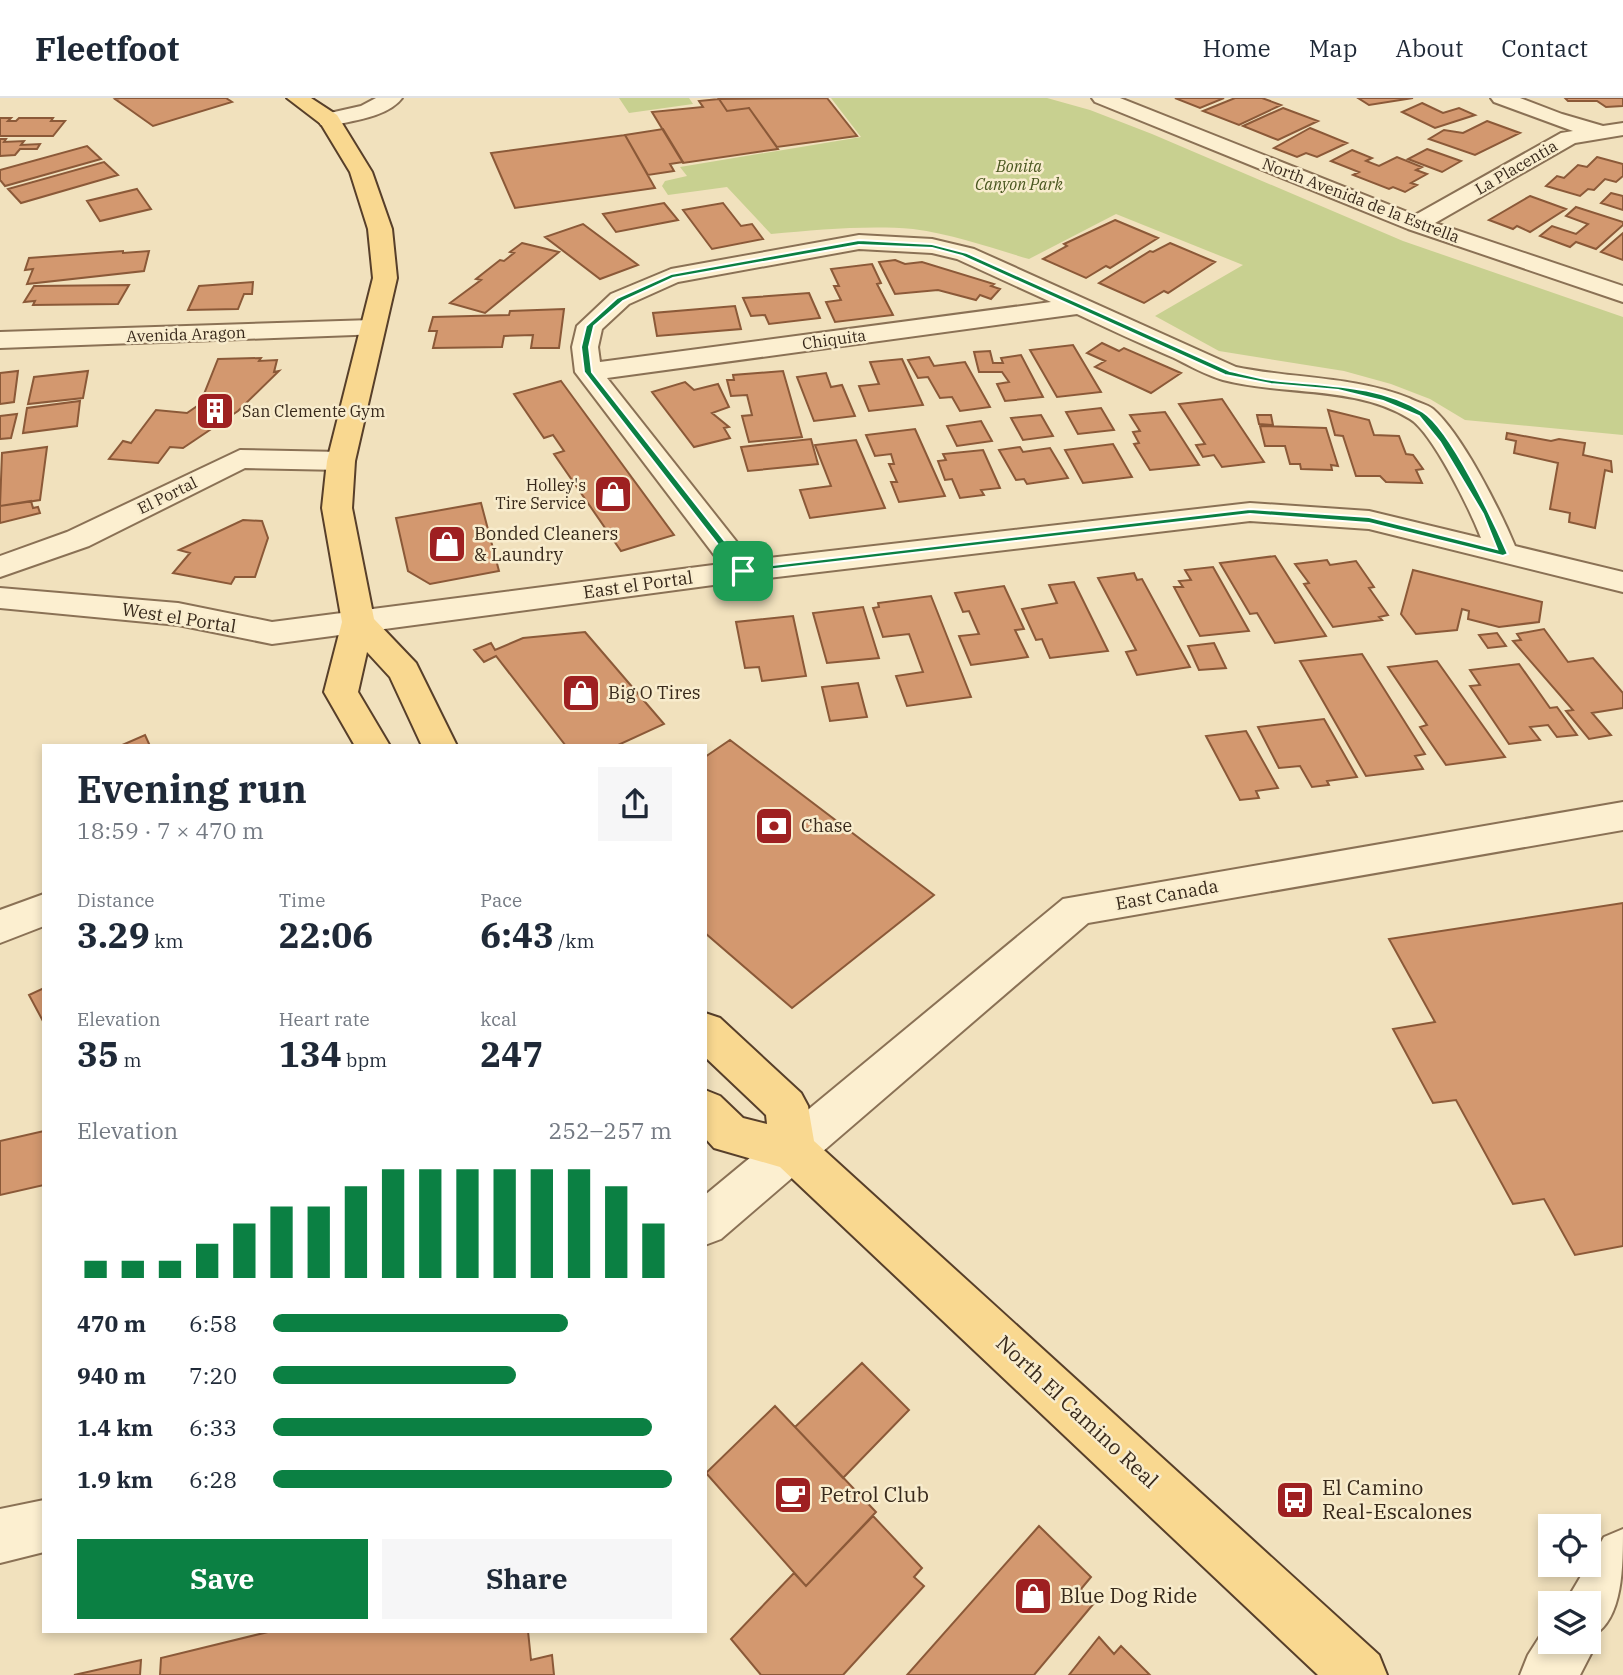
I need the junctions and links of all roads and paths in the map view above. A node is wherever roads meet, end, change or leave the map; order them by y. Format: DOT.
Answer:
graph roads {
  1 [pos="297,98"];
  2 [pos="392,98"];
  3 [pos="1102,98"];
  4 [pos="1501,98"];
  5 [pos="329,120"];
  6 [pos="1616,133"];
  7 [pos="1416,224"];
  8 [pos="1623,294"];
  9 [pos="1079,306"];
  10 [pos="372,328"];
  11 [pos="0,340"];
  12 [pos="588,372"];
  13 [pos="341,461"];
  14 [pos="1503,554"];
  15 [pos="0,567"];
  16 [pos="743,571"];
  17 [pos="1623,582"];
  18 [pos="0,598"];
  19 [pos="358,622"];
  20 [pos="372,744"];
  21 [pos="439,744"];
  22 [pos="1623,816"];
  23 [pos="42,910"];
  24 [pos="0,927"];
  25 [pos="707,1032"];
  26 [pos="707,1112"];
  27 [pos="793,1151"];
  28 [pos="707,1222"];
  29 [pos="42,1526"];
  30 [pos="0,1536"];
  31 [pos="1623,1556"];
  32 [pos="1601,1591"];
  33 [pos="1561,1654"];
  34 [pos="1359,1675"];
  35 [pos="1548,1675"];
  1 -- 5 [label="main road"];
  2 -- 5 [label="street"];
  3 -- 7 [label="street, North Avenida de la Estrella"];
  4 -- 6 [label="street"];
  5 -- 10 [label="main road"];
  6 -- 7 [label="street, La Placentia"];
  7 -- 8 [label="street, North Avenida de la Estrella"];
  9 -- 12 [label="street, Chiquita"];
  9 -- 12 [label="street"];
  9 -- 14 [label="street"];
  10 -- 11 [label="street, Avenida Aragon"];
  10 -- 13 [label="main road"];
  12 -- 16 [label="street"];
  13 -- 15 [label="street, El Portal"];
  13 -- 19 [label="main road"];
  14 -- 16 [label="street, East el Portal"];
  14 -- 17 [label="street, East el Portal"];
  16 -- 19 [label="street, East el Portal"];
  18 -- 19 [label="street, West el Portal"];
  19 -- 20 [label="main road"];
  19 -- 21 [label="main road"];
  22 -- 27 [label="street, East Canada"];
  23 -- 24 [label="street"];
  25 -- 27 [label="main road"];
  26 -- 27 [label="main road, North El Camino Real"];
  27 -- 28 [label="street, East Canada"];
  27 -- 34 [label="main road, North El Camino Real"];
  29 -- 30 [label="street"];
  31 -- 32 [label="street"];
  33 -- 35 [label="street"];
}
